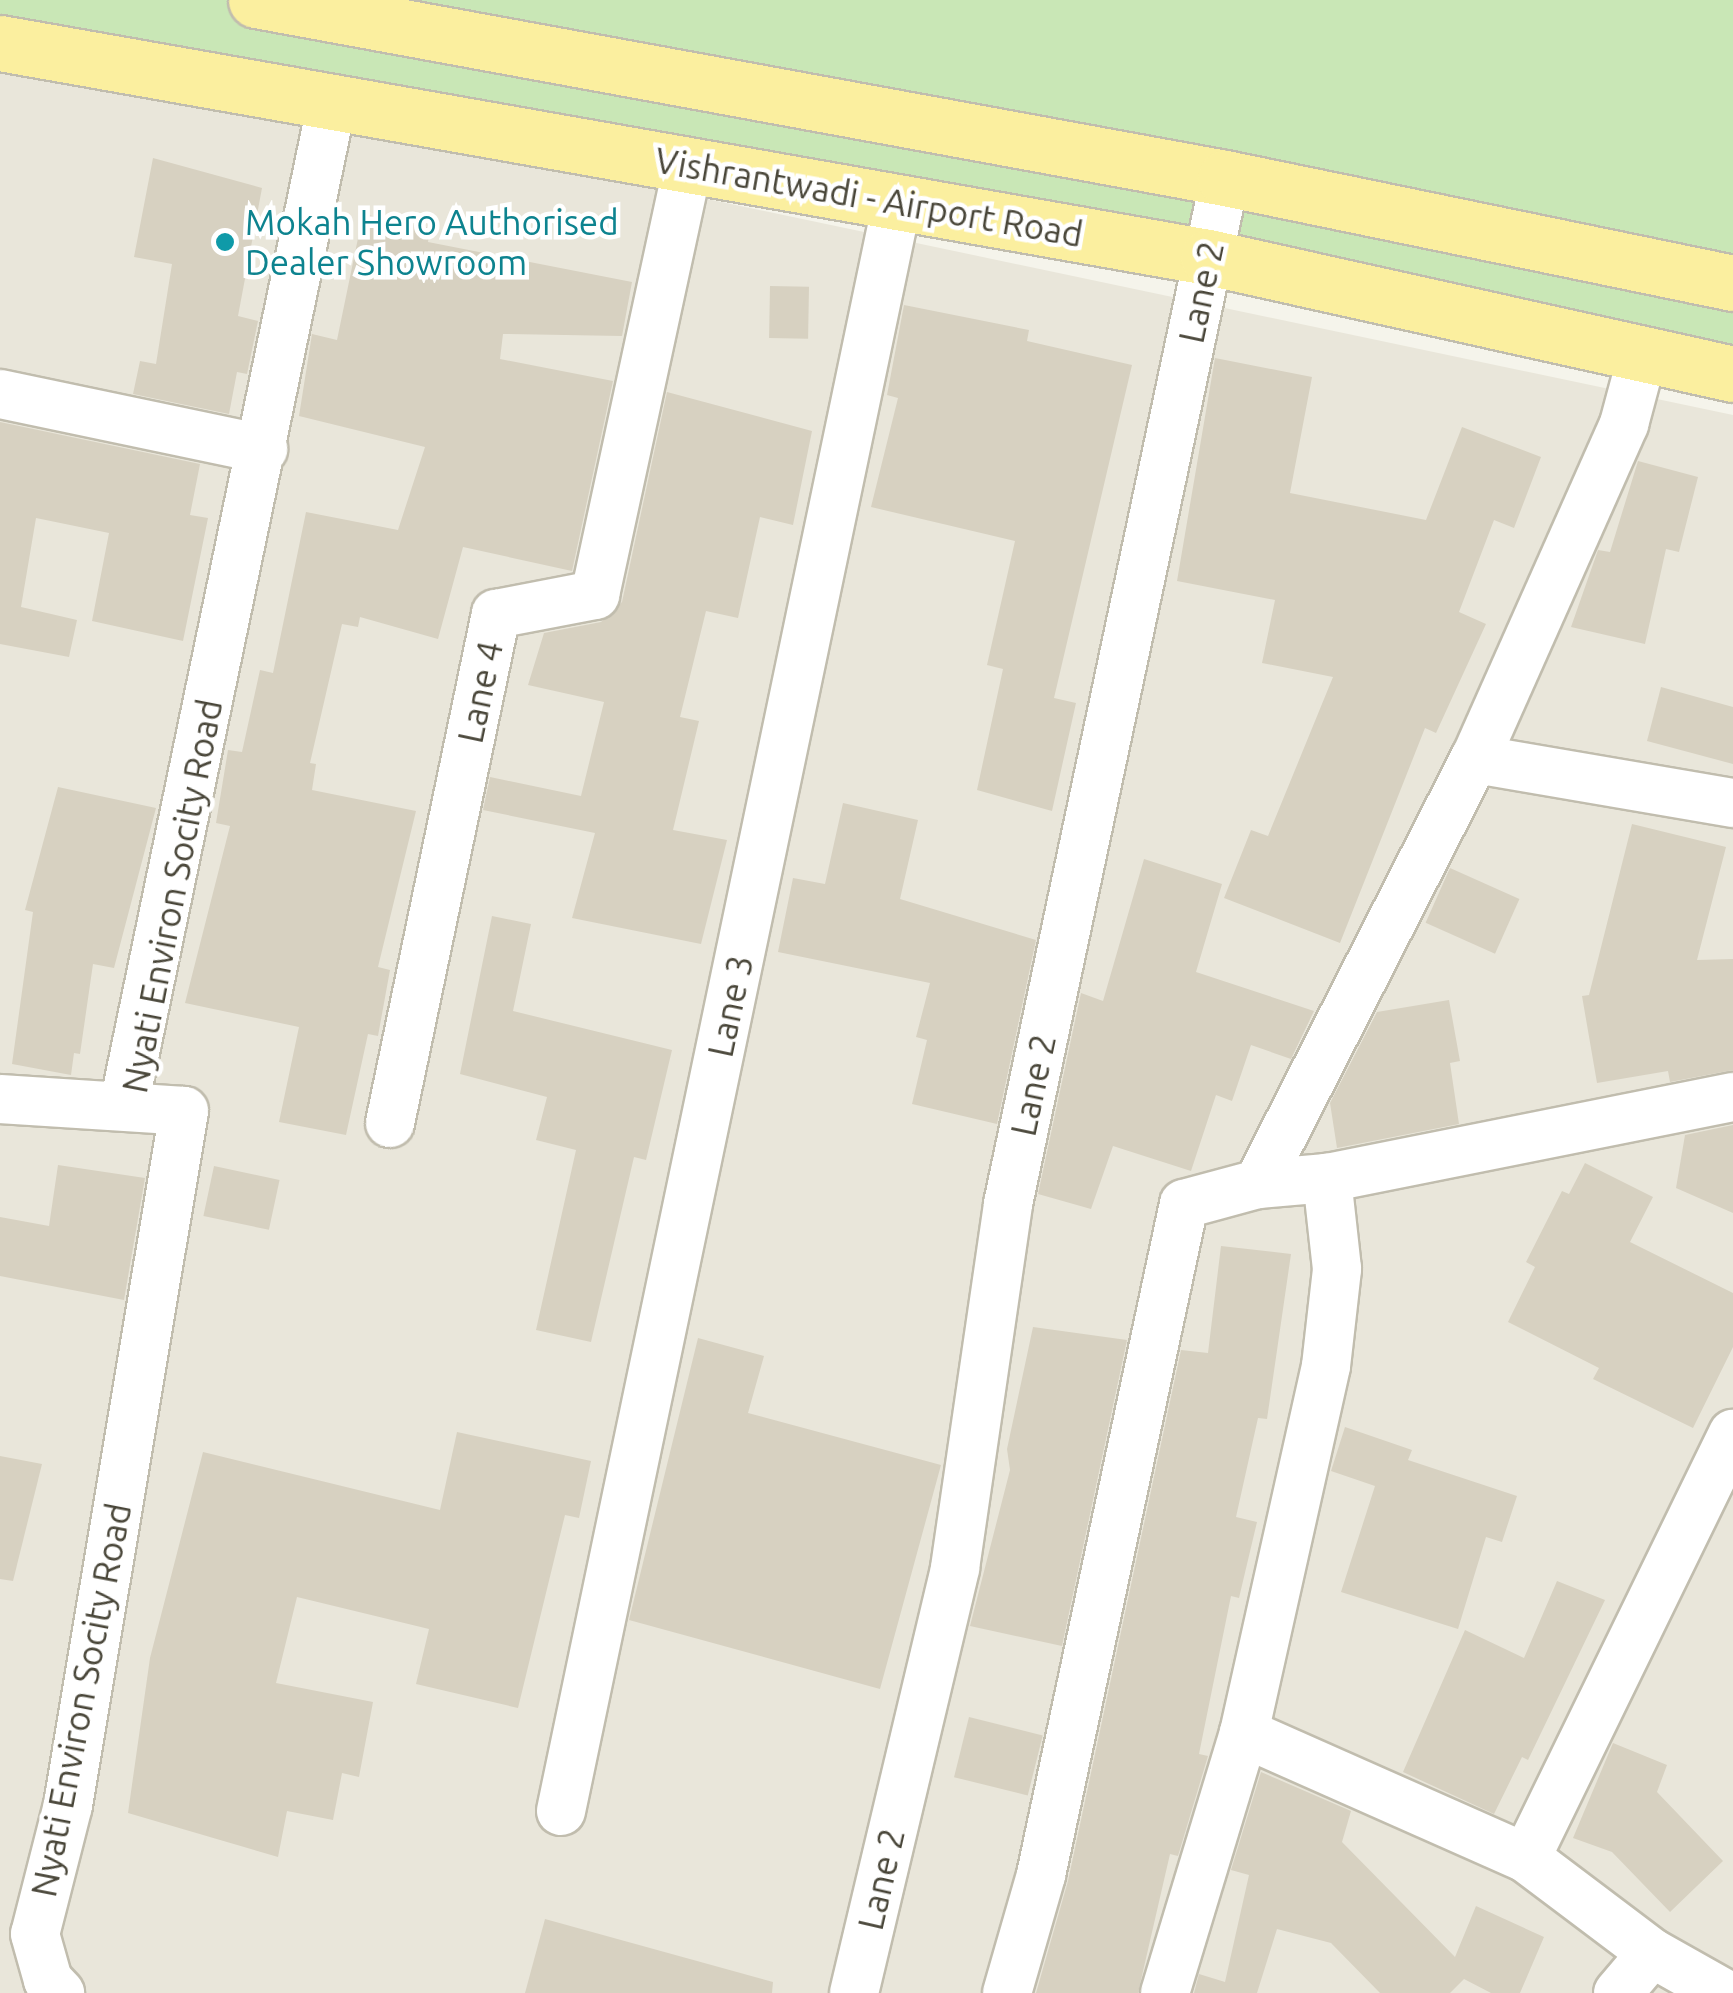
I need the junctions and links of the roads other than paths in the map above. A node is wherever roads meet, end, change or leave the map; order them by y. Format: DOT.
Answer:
graph roads {
  1 [pos="256,0"];
  2 [pos="0,42"];
  3 [pos="332,102"];
  4 [pos="688,165"];
  5 [pos="1224,178"];
  6 [pos="897,202"];
  7 [pos="1208,257"];
  8 [pos="1733,284"];
  9 [pos="1642,357"];
  10 [pos="1733,374"];
  11 [pos="0,394"];
  12 [pos="264,449"];
  13 [pos="1476,760"];
  14 [pos="1733,803"];
  15 [pos="1733,1097"];
  16 [pos="0,1100"];
  17 [pos="124,1105"];
  18 [pos="390,1123"];
  19 [pos="1327,1178"];
  20 [pos="1258,1184"];
  21 [pos="1733,1434"];
  22 [pos="1244,1733"];
  23 [pos="561,1810"];
  24 [pos="1526,1858"];
  25 [pos="1646,1973"];
  26 [pos="60,1993"];
  27 [pos="854,1993"];
  28 [pos="1007,1993"];
  29 [pos="1164,1993"];
  30 [pos="1618,1993"];
  31 [pos="1723,1993"];
  1 -- 5 [label="main road"];
  2 -- 3 [label="main road, Vishrantwadi - Airport Road"];
  3 -- 4 [label="main road, Vishrantwadi - Airport Road"];
  3 -- 12 [label="street, Nyati Environ Socity Road"];
  4 -- 6 [label="main road, Vishrantwadi - Airport Road"];
  4 -- 18 [label="street, Lane 4"];
  5 -- 7 [label="street, Lane 2"];
  5 -- 8 [label="main road"];
  6 -- 7 [label="main road, Vishrantwadi - Airport Road"];
  6 -- 23 [label="street, Lane 3"];
  7 -- 9 [label="main road, Vishrantwadi - Airport Road"];
  7 -- 27 [label="street, Lane 2"];
  9 -- 10 [label="main road, Vishrantwadi - Airport Road"];
  9 -- 13 [label="street"];
  11 -- 12 [label="street"];
  12 -- 17 [label="street, Nyati Environ Socity Road"];
  13 -- 14 [label="street"];
  13 -- 20 [label="street"];
  15 -- 19 [label="street"];
  16 -- 17 [label="street"];
  17 -- 26 [label="street, Nyati Environ Socity Road"];
  19 -- 20 [label="street"];
  19 -- 22 [label="street"];
  20 -- 28 [label="street"];
  21 -- 24 [label="street"];
  22 -- 24 [label="street"];
  22 -- 29 [label="street"];
  24 -- 25 [label="street"];
  25 -- 30 [label="street"];
  25 -- 31 [label="street"];
}
